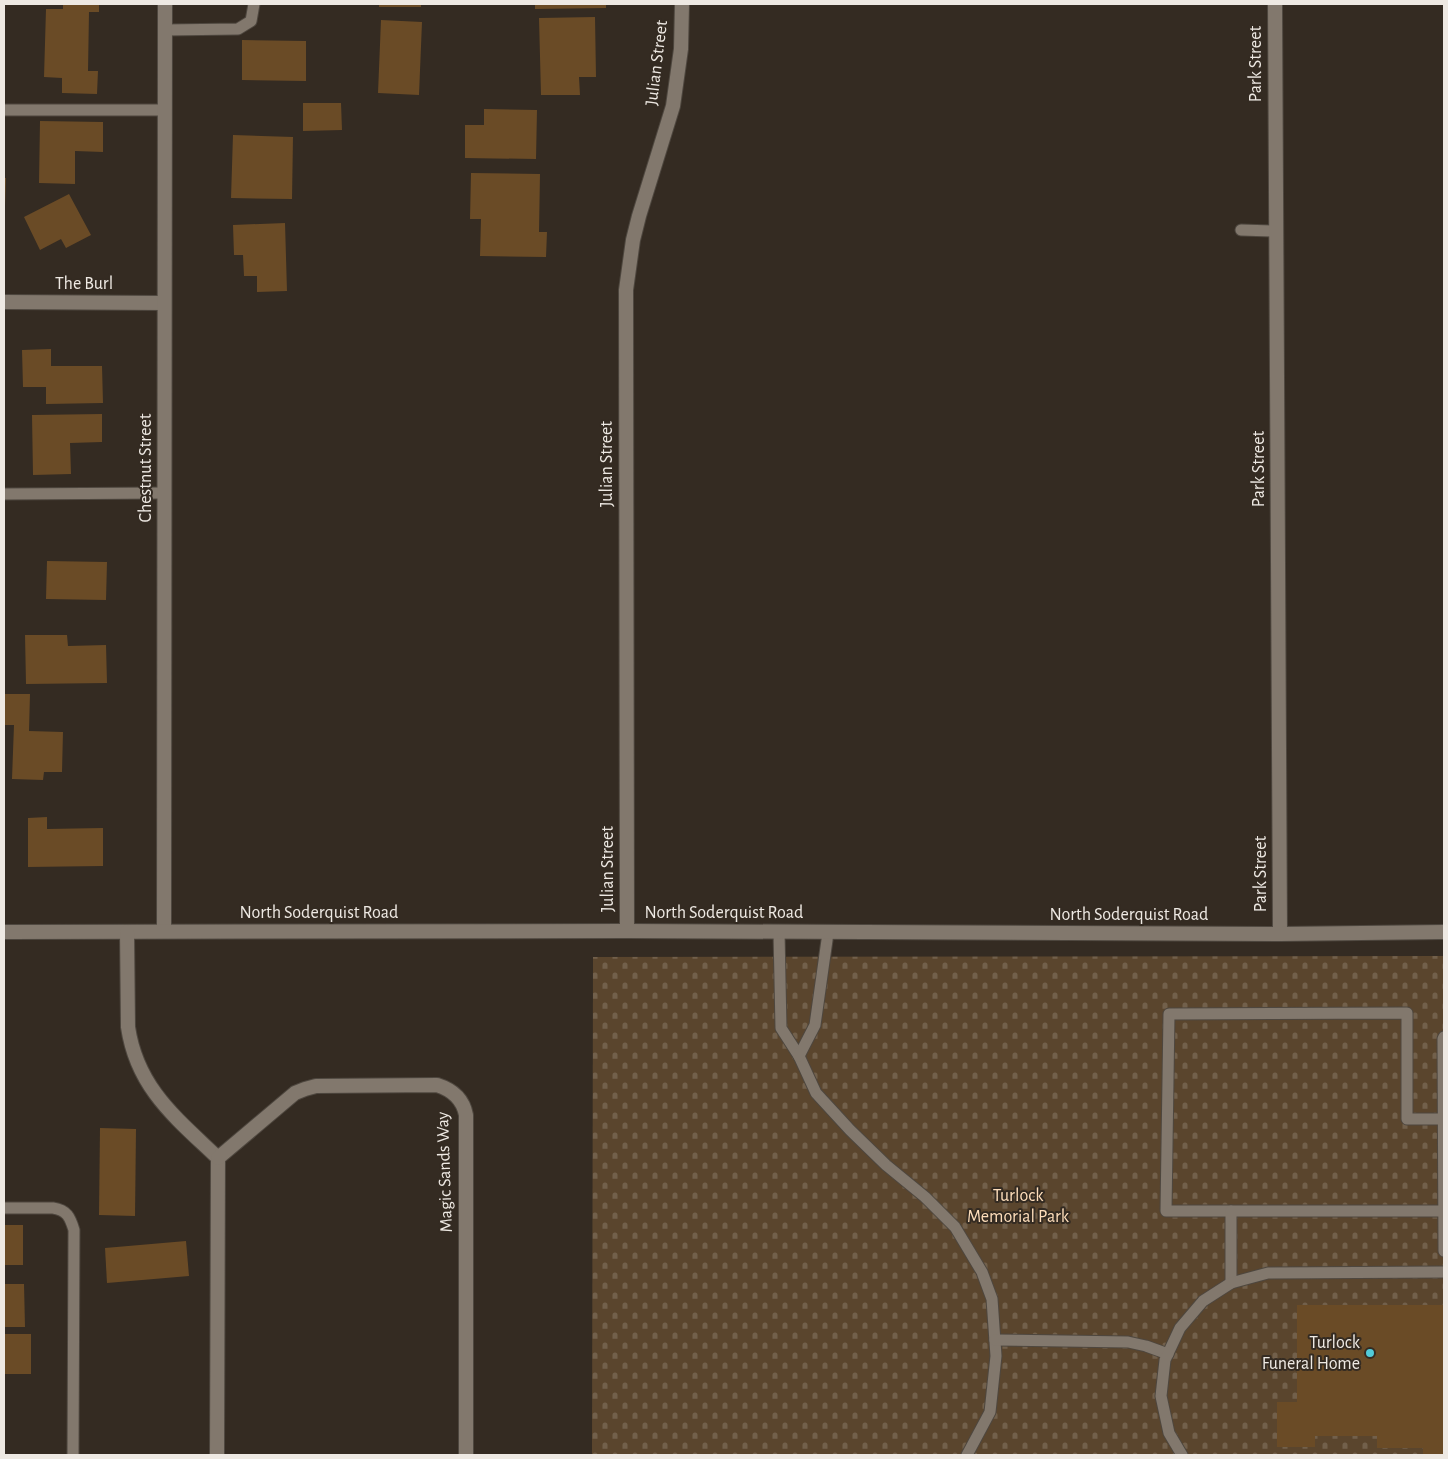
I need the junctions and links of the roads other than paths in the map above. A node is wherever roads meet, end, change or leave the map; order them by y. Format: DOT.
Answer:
graph roads {
  1 [pos="165,4"];
  2 [pos="254,4"];
  3 [pos="682,4"];
  4 [pos="1275,4"];
  5 [pos="165,30"];
  6 [pos="4,110"];
  7 [pos="165,110"];
  8 [pos="1240,230"];
  9 [pos="1276,230"];
  10 [pos="4,302"];
  11 [pos="164,303"];
  12 [pos="164,493"];
  13 [pos="4,494"];
  14 [pos="164,931"];
  15 [pos="627,931"];
  16 [pos="4,932"];
  17 [pos="127,932"];
  18 [pos="780,932"];
  19 [pos="828,932"];
  20 [pos="1444,932"];
  21 [pos="1280,934"];
  22 [pos="1444,1038"];
  23 [pos="799,1056"];
  24 [pos="1444,1119"];
  25 [pos="218,1158"];
  26 [pos="4,1208"];
  27 [pos="1231,1211"];
  28 [pos="1444,1211"];
  29 [pos="1444,1251"];
  30 [pos="1444,1272"];
  31 [pos="1231,1283"];
  32 [pos="995,1340"];
  33 [pos="1168,1354"];
  34 [pos="73,1455"];
  35 [pos="217,1455"];
  36 [pos="466,1455"];
  37 [pos="967,1455"];
  38 [pos="1182,1455"];
  1 -- 5 [label="street, Chestnut Street"];
  2 -- 5 [label="lane"];
  3 -- 15 [label="street, Julian Street"];
  4 -- 9 [label="street, Park Street"];
  5 -- 7 [label="street, Chestnut Street"];
  6 -- 7 [label="lane"];
  7 -- 11 [label="street, Chestnut Street"];
  8 -- 9 [label="lane"];
  9 -- 21 [label="street, Park Street"];
  10 -- 11 [label="street, The Burl"];
  11 -- 12 [label="street, Chestnut Street"];
  12 -- 13 [label="lane"];
  12 -- 14 [label="street, Chestnut Street"];
  14 -- 15 [label="street, North Soderquist Road"];
  14 -- 17 [label="street, North Soderquist Road"];
  15 -- 18 [label="street, North Soderquist Road"];
  16 -- 17 [label="street, North Soderquist Road"];
  17 -- 25 [label="street"];
  18 -- 19 [label="street, North Soderquist Road"];
  18 -- 23 [label="lane"];
  19 -- 21 [label="street, North Soderquist Road"];
  19 -- 23 [label="lane"];
  20 -- 21 [label="street, North Soderquist Road"];
  22 -- 24 [label="lane"];
  23 -- 32 [label="lane"];
  24 -- 27 [label="lane"];
  24 -- 28 [label="lane"];
  25 -- 35 [label="street"];
  25 -- 36 [label="street, Magic Sands Way"];
  26 -- 34 [label="lane"];
  27 -- 28 [label="lane"];
  27 -- 31 [label="lane"];
  28 -- 29 [label="lane"];
  30 -- 31 [label="lane"];
  31 -- 33 [label="lane"];
  32 -- 33 [label="lane"];
  32 -- 37 [label="lane"];
  33 -- 38 [label="lane"];
}
